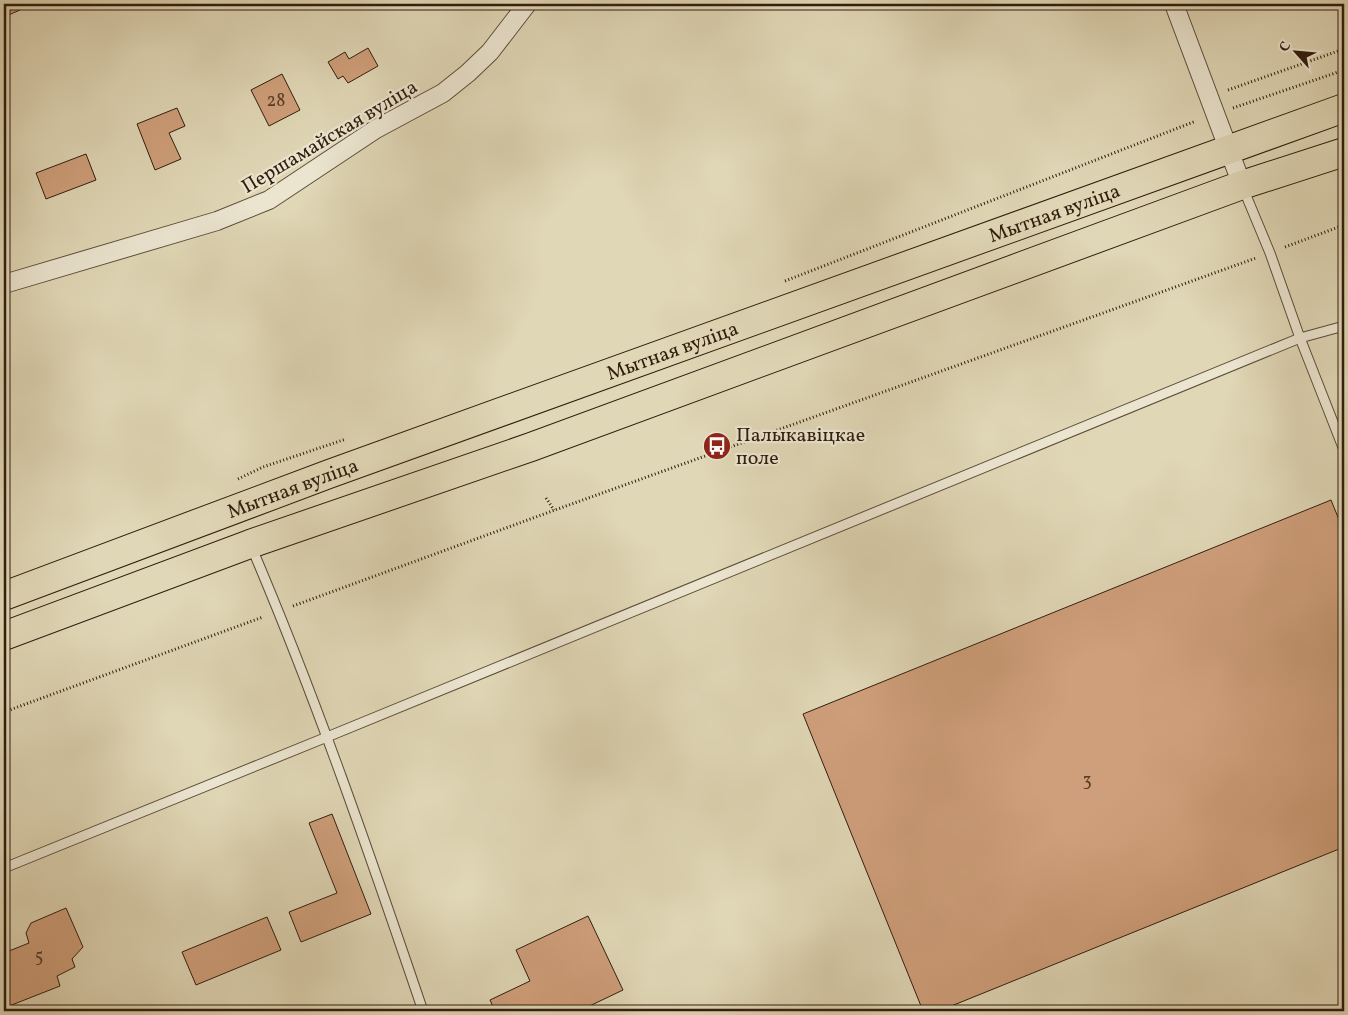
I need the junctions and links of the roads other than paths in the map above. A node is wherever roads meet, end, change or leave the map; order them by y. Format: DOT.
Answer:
graph roads {
  1 [pos="527,4"];
  2 [pos="1174,4"];
  3 [pos="1344,108"];
  4 [pos="1230,150"];
  5 [pos="1344,152"];
  6 [pos="1242,185"];
  7 [pos="4,284"];
  8 [pos="1344,326"];
  9 [pos="1300,338"];
  10 [pos="1344,450"];
  11 [pos="250,544"];
  12 [pos="4,596"];
  13 [pos="4,636"];
  14 [pos="327,737"];
  15 [pos="4,868"];
  16 [pos="423,1011"];
  1 -- 7 [label="street, Першамайская вуліца"];
  2 -- 4 [label="street"];
  3 -- 4 [label="main road, Мытная вуліца"];
  4 -- 6 [label="street"];
  4 -- 12 [label="main road, Мытная вуліца"];
  5 -- 6 [label="main road, Мытная вуліца"];
  6 -- 9 [label="lane"];
  6 -- 11 [label="main road, Мытная вуліца"];
  8 -- 9 [label="lane"];
  9 -- 10 [label="lane"];
  9 -- 14 [label="lane"];
  11 -- 13 [label="main road, Мытная вуліца"];
  11 -- 14 [label="lane"];
  14 -- 15 [label="lane"];
  14 -- 16 [label="lane"];
}
